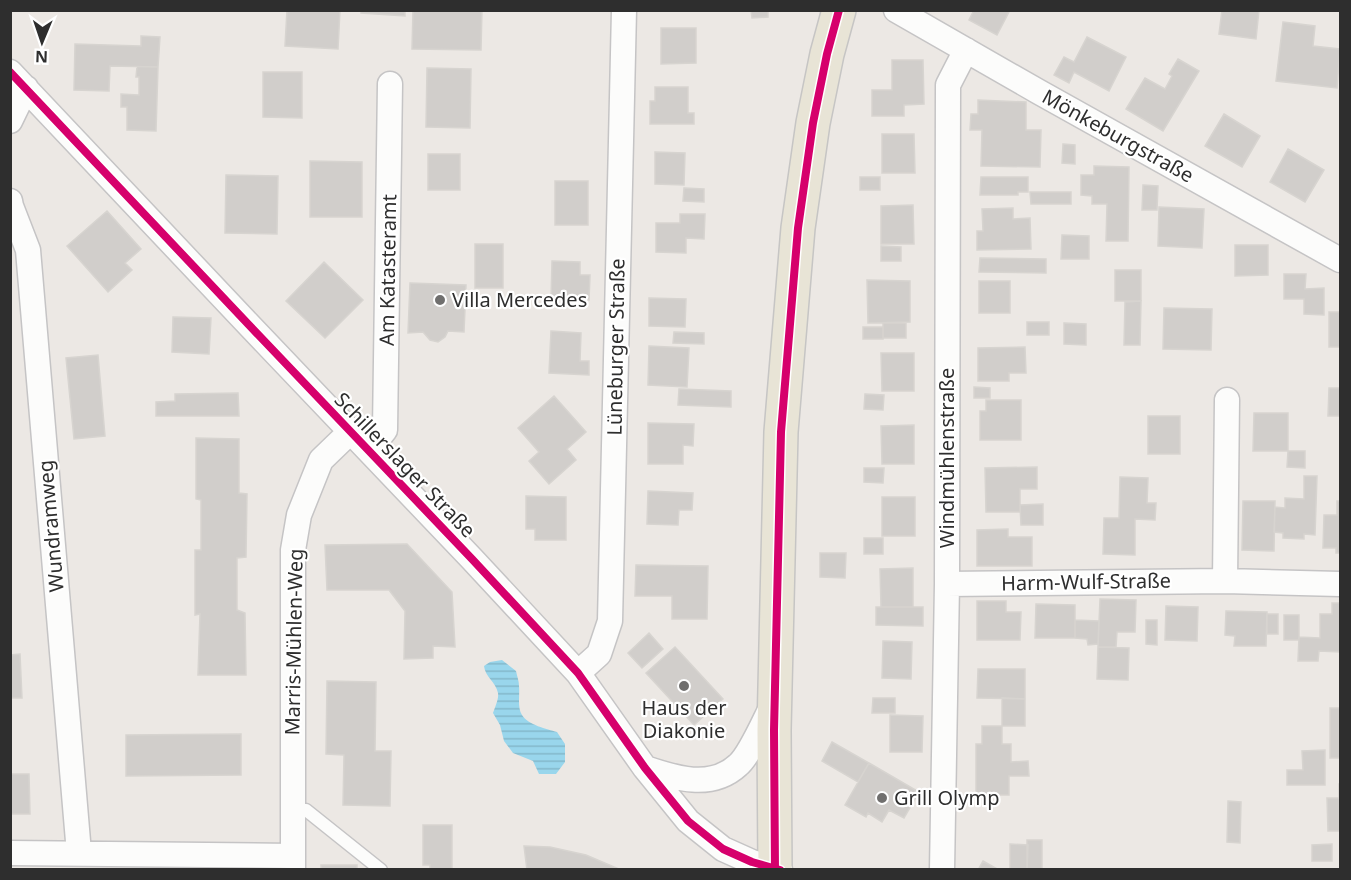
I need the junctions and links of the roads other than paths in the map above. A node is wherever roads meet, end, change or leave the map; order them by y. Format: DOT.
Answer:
graph roads {
  1 [pos="624,10"];
  2 [pos="839,10"];
  3 [pos="896,10"];
  4 [pos="966,50"];
  5 [pos="18,80"];
  6 [pos="390,84"];
  7 [pos="10,121"];
  8 [pos="10,201"];
  9 [pos="1341,260"];
  10 [pos="1227,400"];
  11 [pos="350,432"];
  12 [pos="369,450"];
  13 [pos="1225,581"];
  14 [pos="947,584"];
  15 [pos="1341,584"];
  16 [pos="578,673"];
  17 [pos="775,700"];
  18 [pos="645,768"];
  19 [pos="292,810"];
  20 [pos="10,853"];
  21 [pos="79,853"];
  22 [pos="293,863"];
  23 [pos="777,869"];
  24 [pos="381,870"];
  25 [pos="942,870"];
  1 -- 16 [label="street, Lüneburger Straße"];
  2 -- 17 [label="main road"];
  3 -- 4 [label="street, Mönkeburgstraße"];
  4 -- 9 [label="street, Mönkeburgstraße"];
  4 -- 14 [label="street, Windmühlenstraße"];
  5 -- 7 [label="street"];
  5 -- 11 [label="street, Schillerslager Straße"];
  6 -- 12 [label="street, Am Katasteramt"];
  8 -- 21 [label="street, Wundramweg"];
  10 -- 13 [label="street"];
  11 -- 12 [label="street, Schillerslager Straße"];
  11 -- 19 [label="street, Marris-Mühlen-Weg"];
  12 -- 16 [label="street, Schillerslager Straße"];
  13 -- 14 [label="street, Harm-Wulf-Straße"];
  13 -- 15 [label="street, Harm-Wulf-Straße"];
  14 -- 25 [label="street, Windmühlenstraße"];
  16 -- 18 [label="street, Schillerslager Straße"];
  17 -- 18 [label="street"];
  17 -- 23 [label="main road"];
  18 -- 23 [label="street, Schillerslager Straße"];
  19 -- 22 [label="street, Marris-Mühlen-Weg"];
  19 -- 24 [label="lane"];
  20 -- 21 [label="street"];
  21 -- 22 [label="street"];
}
